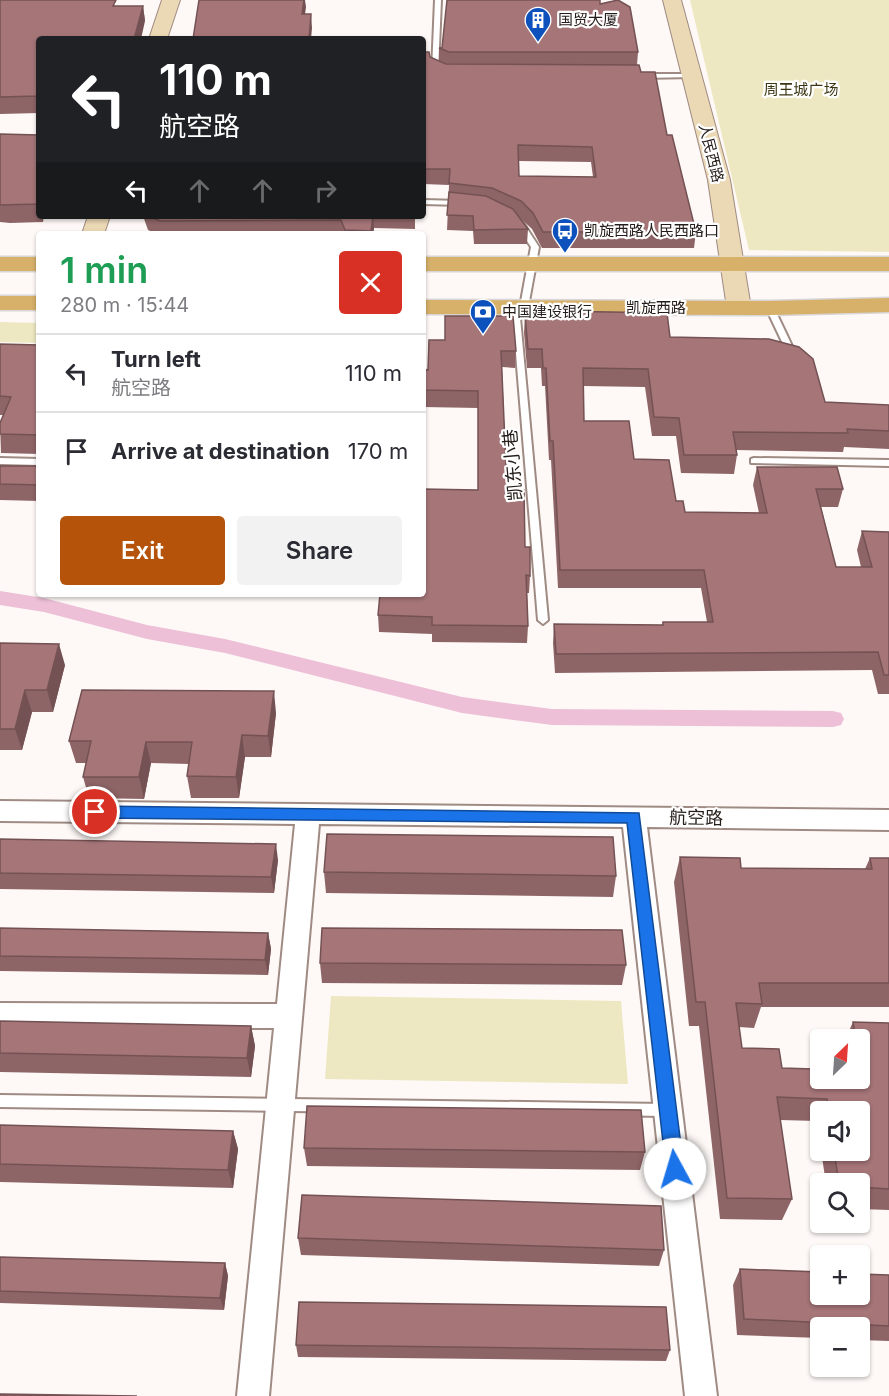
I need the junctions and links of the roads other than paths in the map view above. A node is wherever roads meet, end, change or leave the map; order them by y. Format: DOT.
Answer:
graph roads {
  1 [pos="171,0"];
  2 [pos="179,0"];
  3 [pos="438,0"];
  4 [pos="672,0"];
  5 [pos="159,36"];
  6 [pos="167,36"];
  7 [pos="438,74"];
  8 [pos="634,76"];
  9 [pos="692,76"];
  10 [pos="426,202"];
  11 [pos="470,203"];
  12 [pos="510,217"];
  13 [pos="0,264"];
  14 [pos="36,264"];
  15 [pos="426,264"];
  16 [pos="532,264"];
  17 [pos="889,264"];
  18 [pos="731,265"];
  19 [pos="0,303"];
  20 [pos="36,303"];
  21 [pos="889,305"];
  22 [pos="426,307"];
  23 [pos="519,307"];
  24 [pos="739,308"];
  25 [pos="770,308"];
  26 [pos="777,347"];
  27 [pos="0,461"];
  28 [pos="754,461"];
  29 [pos="36,462"];
  30 [pos="889,463"];
  31 [pos="543,620"];
  32 [pos="0,811"];
  33 [pos="308,814"];
  34 [pos="634,817"];
  35 [pos="889,820"];
  36 [pos="0,1015"];
  37 [pos="289,1016"];
  38 [pos="0,1101"];
  39 [pos="281,1105"];
  40 [pos="669,1110"];
  41 [pos="253,1396"];
  42 [pos="701,1396"];
  1 -- 5 [label="main road"];
  2 -- 6 [label="main road"];
  3 -- 7 [label="lane"];
  4 -- 9 [label="main road, 人民西路"];
  8 -- 9 [label="lane"];
  9 -- 18 [label="main road, 人民西路"];
  10 -- 11 [label="lane"];
  12 -- 16 [label="lane, 凯东小巷"];
  13 -- 14 [label="main road"];
  15 -- 16 [label="main road"];
  16 -- 18 [label="main road"];
  16 -- 23 [label="lane, 凯东小巷"];
  17 -- 18 [label="main road"];
  18 -- 24 [label="main road, 人民西路"];
  19 -- 20 [label="main road"];
  21 -- 25 [label="main road, 凯旋西路"];
  22 -- 23 [label="main road, 凯旋西路"];
  23 -- 24 [label="main road, 凯旋西路"];
  23 -- 31 [label="lane, 凯东小巷"];
  24 -- 25 [label="main road, 凯旋西路"];
  25 -- 26 [label="lane"];
  27 -- 29 [label="lane"];
  28 -- 30 [label="lane"];
  32 -- 33 [label="street, 航空路"];
  33 -- 34 [label="street, 航空路"];
  33 -- 37 [label="street"];
  34 -- 35 [label="street, 航空路"];
  34 -- 40 [label="street"];
  36 -- 37 [label="street"];
  37 -- 39 [label="street"];
  38 -- 39 [label="lane"];
  39 -- 40 [label="lane"];
  39 -- 41 [label="street"];
  40 -- 42 [label="street"];
}
